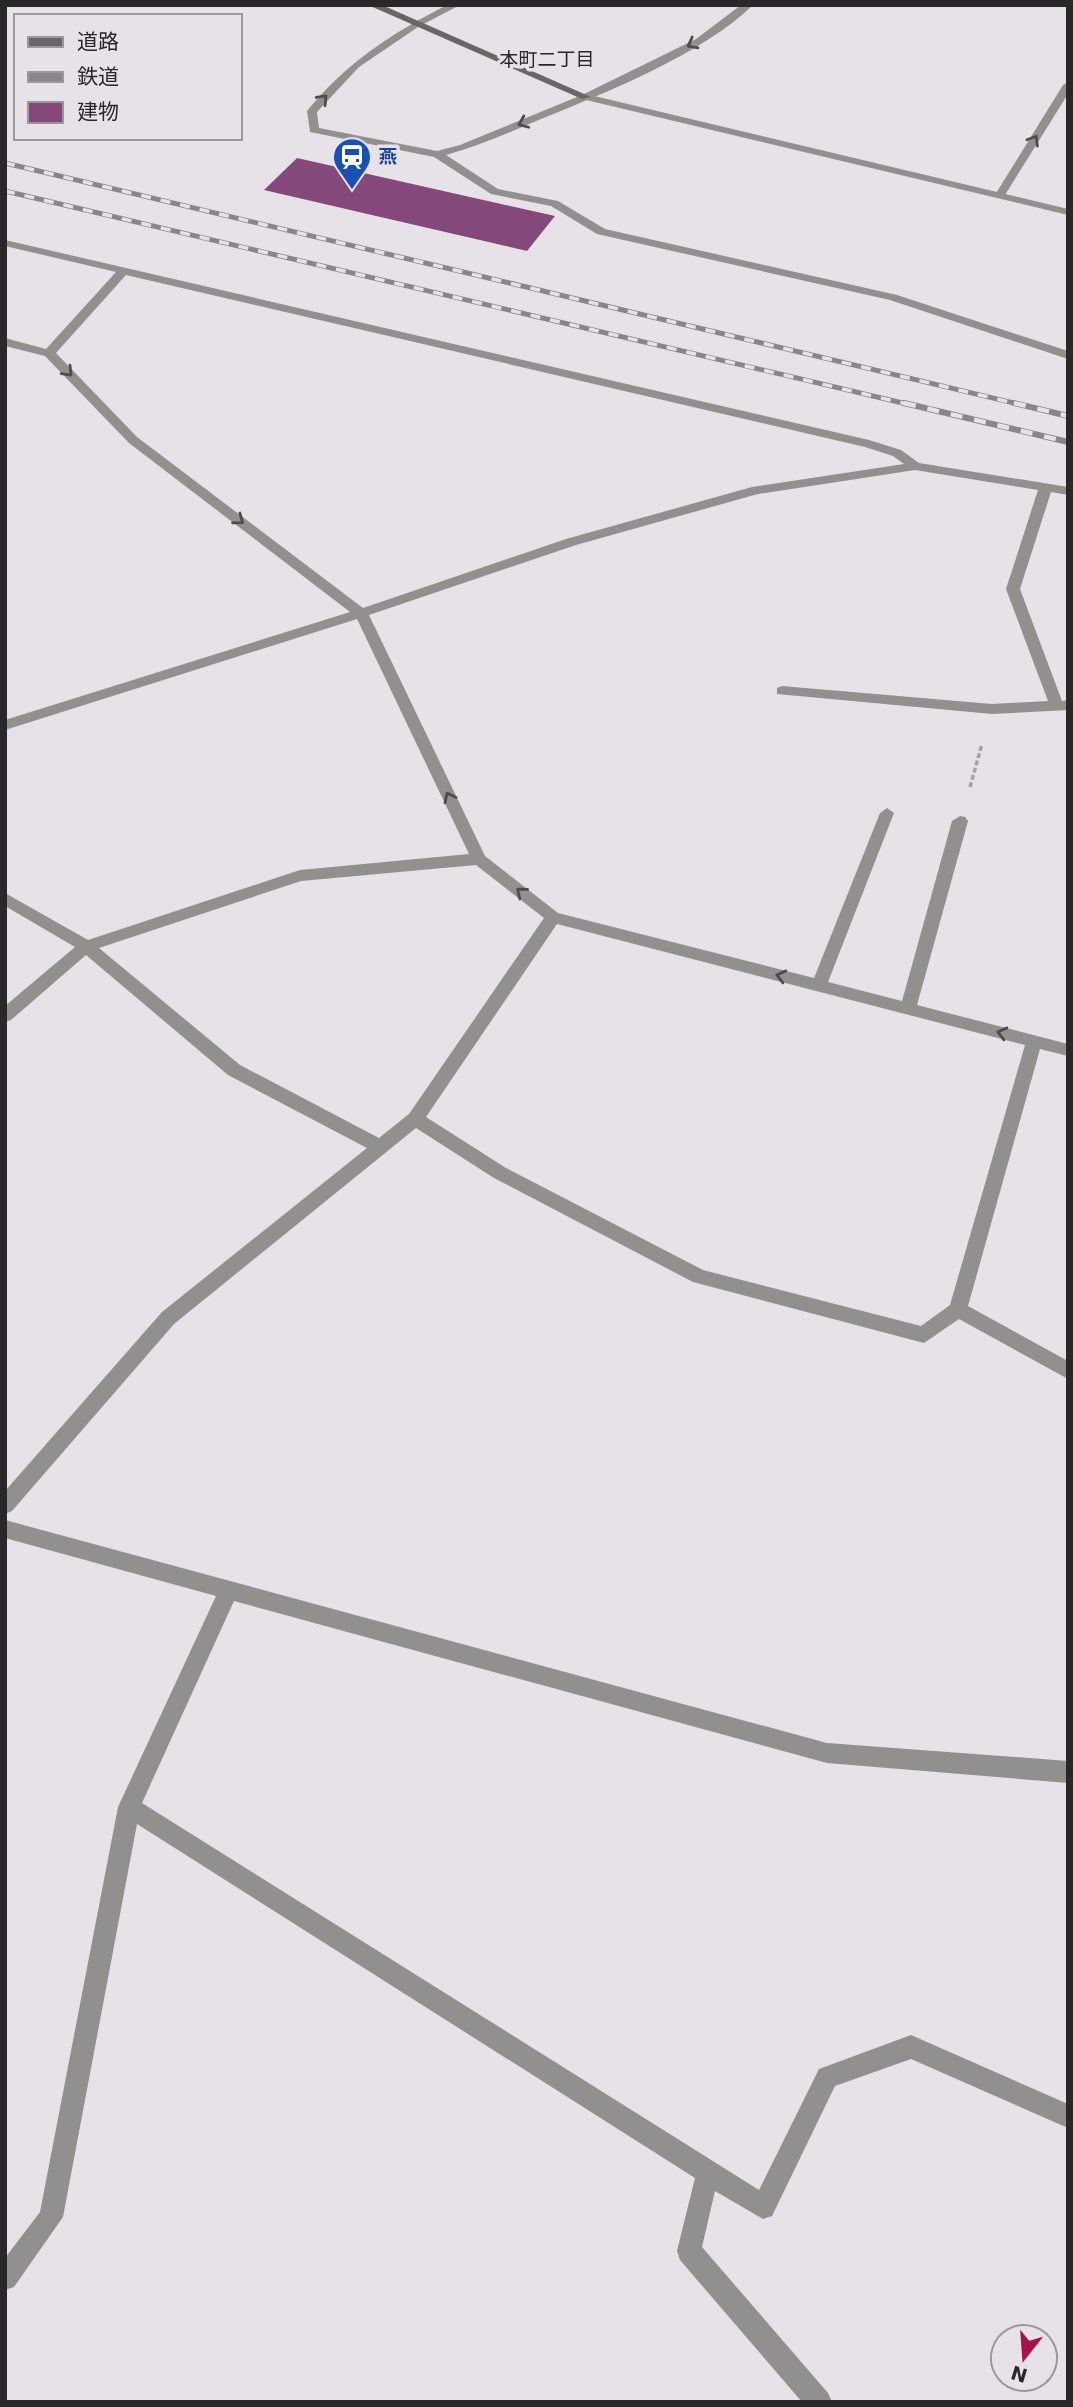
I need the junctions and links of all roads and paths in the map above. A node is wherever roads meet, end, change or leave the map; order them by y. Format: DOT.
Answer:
graph roads {
  1 [pos="373,5"];
  2 [pos="455,5"];
  3 [pos="748,5"];
  4 [pos="415,25"];
  5 [pos="1068,85"];
  6 [pos="586,97"];
  7 [pos="437,154"];
  8 [pos="1000,195"];
  9 [pos="1068,212"];
  10 [pos="5,243"];
  11 [pos="123,271"];
  12 [pos="6,343"];
  13 [pos="49,353"];
  14 [pos="1068,355"];
  15 [pos="915,466"];
  16 [pos="1046,486"];
  17 [pos="1068,491"];
  18 [pos="361,613"];
  19 [pos="782,691"];
  20 [pos="1062,705"];
  21 [pos="992,709"];
  22 [pos="5,725"];
  23 [pos="887,813"];
  24 [pos="960,821"];
  25 [pos="479,859"];
  26 [pos="5,899"];
  27 [pos="553,917"];
  28 [pos="86,946"];
  29 [pos="819,985"];
  30 [pos="908,1009"];
  31 [pos="5,1016"];
  32 [pos="1034,1041"];
  33 [pos="1068,1049"];
  34 [pos="415,1119"];
  35 [pos="380,1147"];
  36 [pos="958,1309"];
  37 [pos="1068,1371"];
  38 [pos="5,1505"];
  39 [pos="5,1529"];
  40 [pos="229,1590"];
  41 [pos="1068,1772"];
  42 [pos="129,1807"];
  43 [pos="1068,2116"];
  44 [pos="708,2172"];
  45 [pos="5,2278"];
  46 [pos="819,2402"];
  1 -- 4 [label="main road"];
  2 -- 4 [label="street"];
  3 -- 6 [label="street, one-way"];
  4 -- 6 [label="main road"];
  7 -- 4 [label="street, one-way"];
  8 -- 5 [label="street, one-way"];
  6 -- 7 [label="street, one-way"];
  6 -- 8 [label="street"];
  7 -- 14 [label="street"];
  8 -- 9 [label="street"];
  10 -- 11 [label="street"];
  11 -- 13 [label="street"];
  11 -- 15 [label="street"];
  12 -- 13 [label="street"];
  13 -- 18 [label="street, one-way"];
  15 -- 16 [label="street"];
  15 -- 18 [label="street"];
  16 -- 17 [label="street"];
  16 -- 20 [label="street"];
  18 -- 22 [label="street"];
  25 -- 18 [label="street, one-way"];
  19 -- 21 [label="street"];
  20 -- 21 [label="street"];
  21 -- 24 [label="path"];
  23 -- 29 [label="street"];
  24 -- 30 [label="street"];
  27 -- 25 [label="street, one-way"];
  25 -- 28 [label="street"];
  26 -- 28 [label="street"];
  29 -- 27 [label="street, one-way"];
  27 -- 34 [label="street"];
  28 -- 31 [label="street"];
  28 -- 35 [label="street"];
  29 -- 30 [label="street"];
  32 -- 30 [label="street, one-way"];
  32 -- 33 [label="street"];
  32 -- 36 [label="street"];
  34 -- 35 [label="street"];
  34 -- 36 [label="street"];
  35 -- 38 [label="street"];
  36 -- 37 [label="street"];
  39 -- 40 [label="street"];
  40 -- 41 [label="street"];
  40 -- 42 [label="street"];
  42 -- 44 [label="street"];
  42 -- 45 [label="street"];
  43 -- 44 [label="street"];
  44 -- 46 [label="street"];
}
